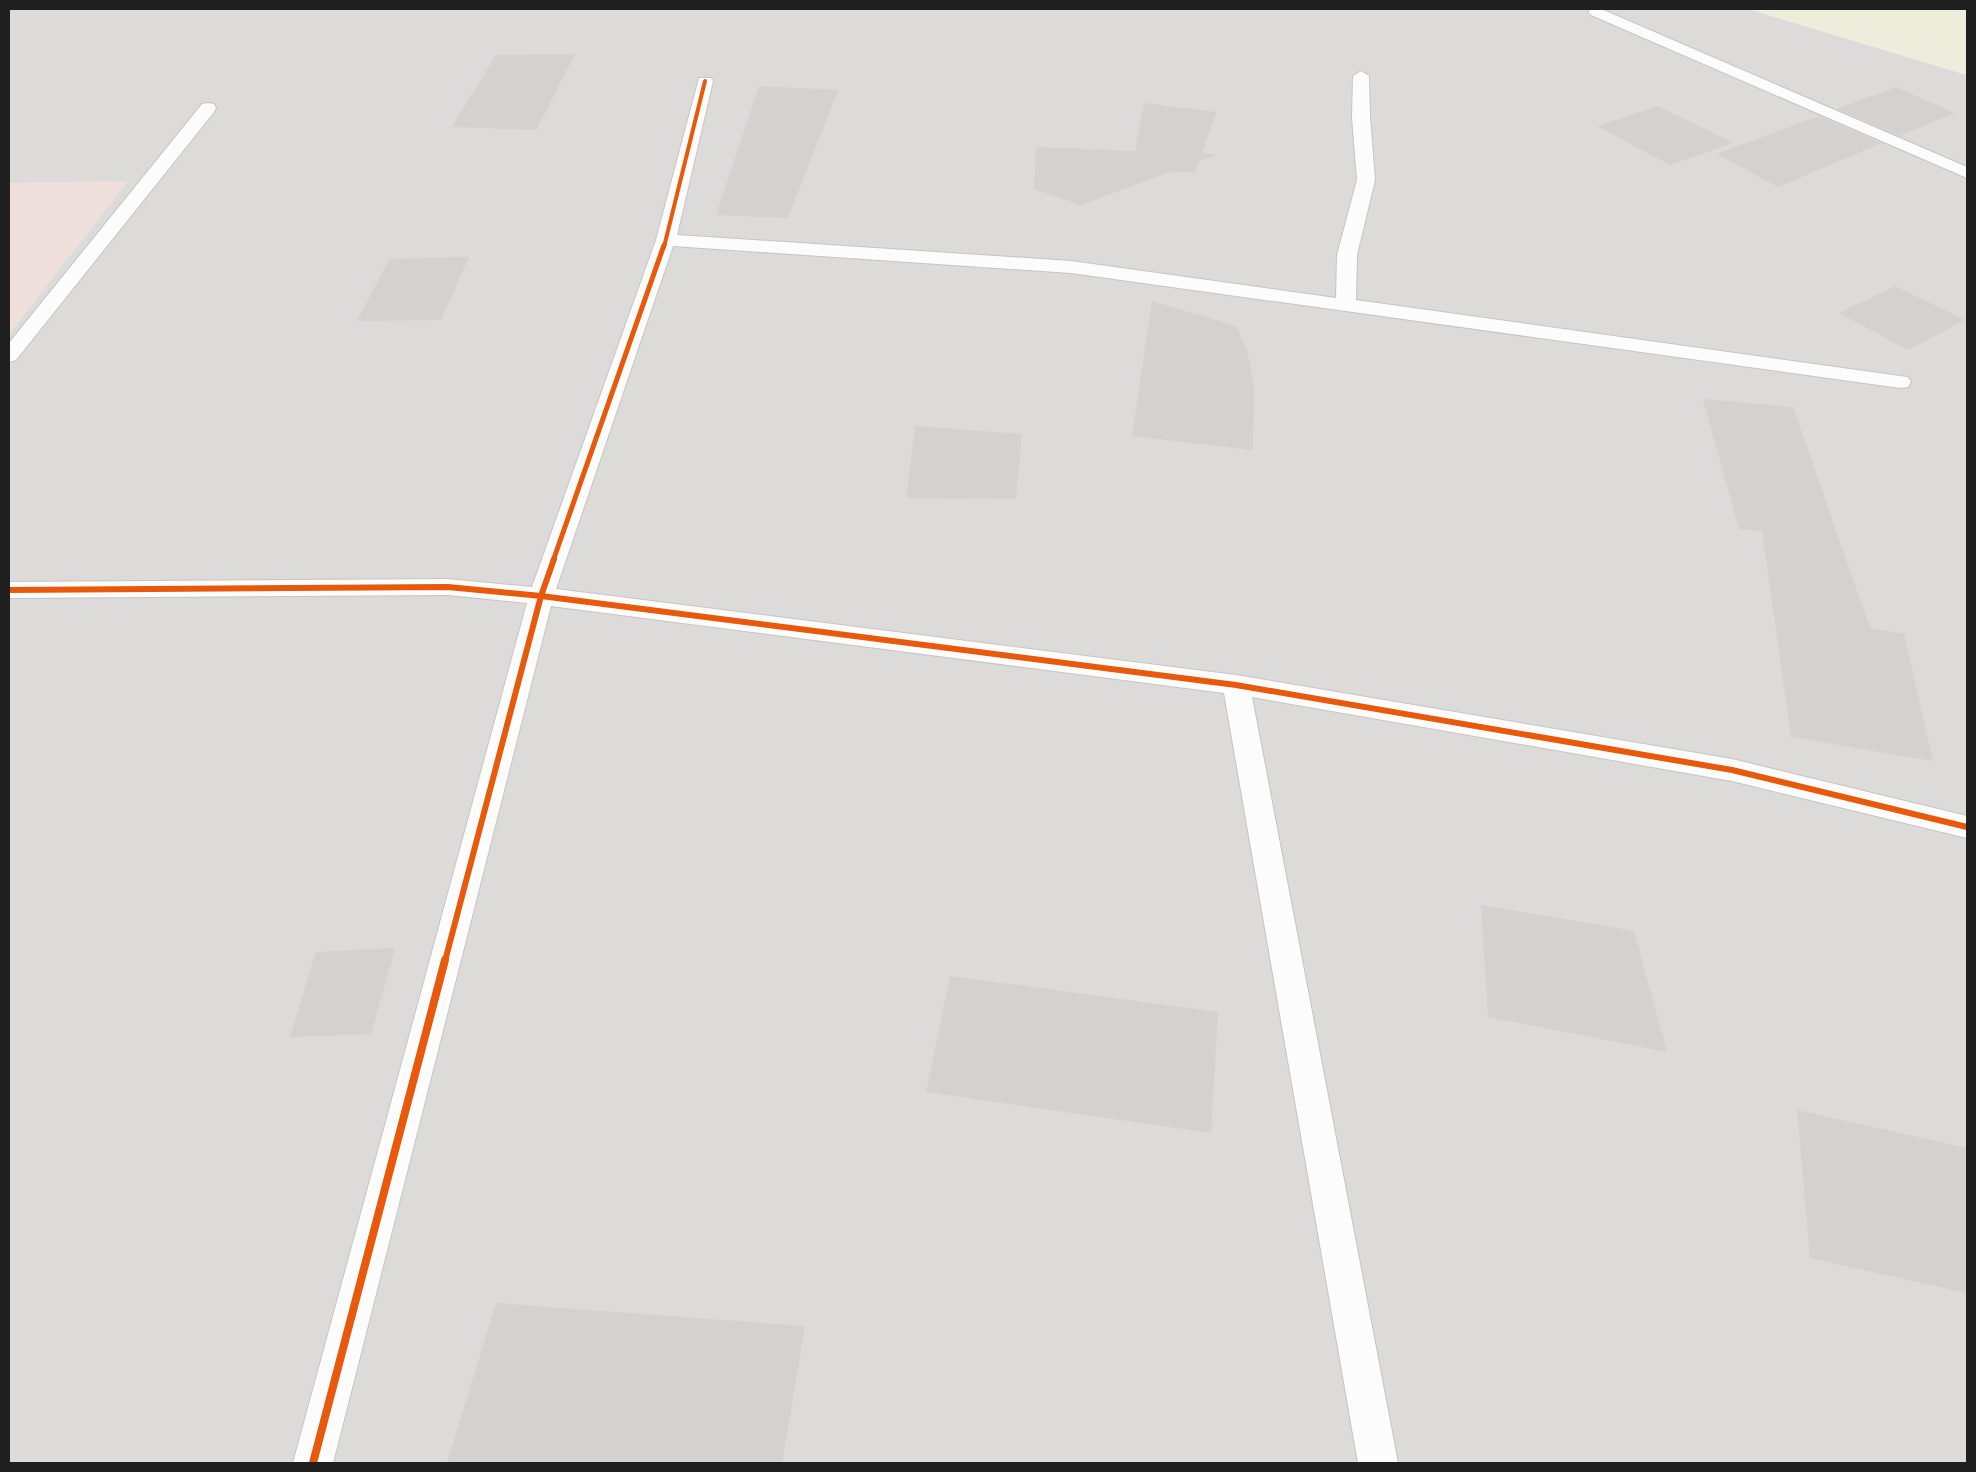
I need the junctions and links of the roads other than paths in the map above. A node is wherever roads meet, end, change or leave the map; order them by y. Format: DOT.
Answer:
graph roads {
  1 [pos="1596,12"];
  2 [pos="1361,76"];
  3 [pos="705,81"];
  4 [pos="208,108"];
  5 [pos="1967,172"];
  6 [pos="666,240"];
  7 [pos="1346,306"];
  8 [pos="9,356"];
  9 [pos="1900,382"];
  10 [pos="9,590"];
  11 [pos="541,596"];
  12 [pos="1236,685"];
  13 [pos="1967,827"];
  14 [pos="313,1463"];
  15 [pos="1378,1463"];
  1 -- 5 [label="street"];
  2 -- 7 [label="street"];
  3 -- 6 [label="street"];
  4 -- 8 [label="street"];
  6 -- 7 [label="street"];
  6 -- 11 [label="street"];
  7 -- 9 [label="street"];
  10 -- 11 [label="street"];
  11 -- 12 [label="street"];
  11 -- 14 [label="street"];
  12 -- 13 [label="street"];
  12 -- 15 [label="street"];
}
